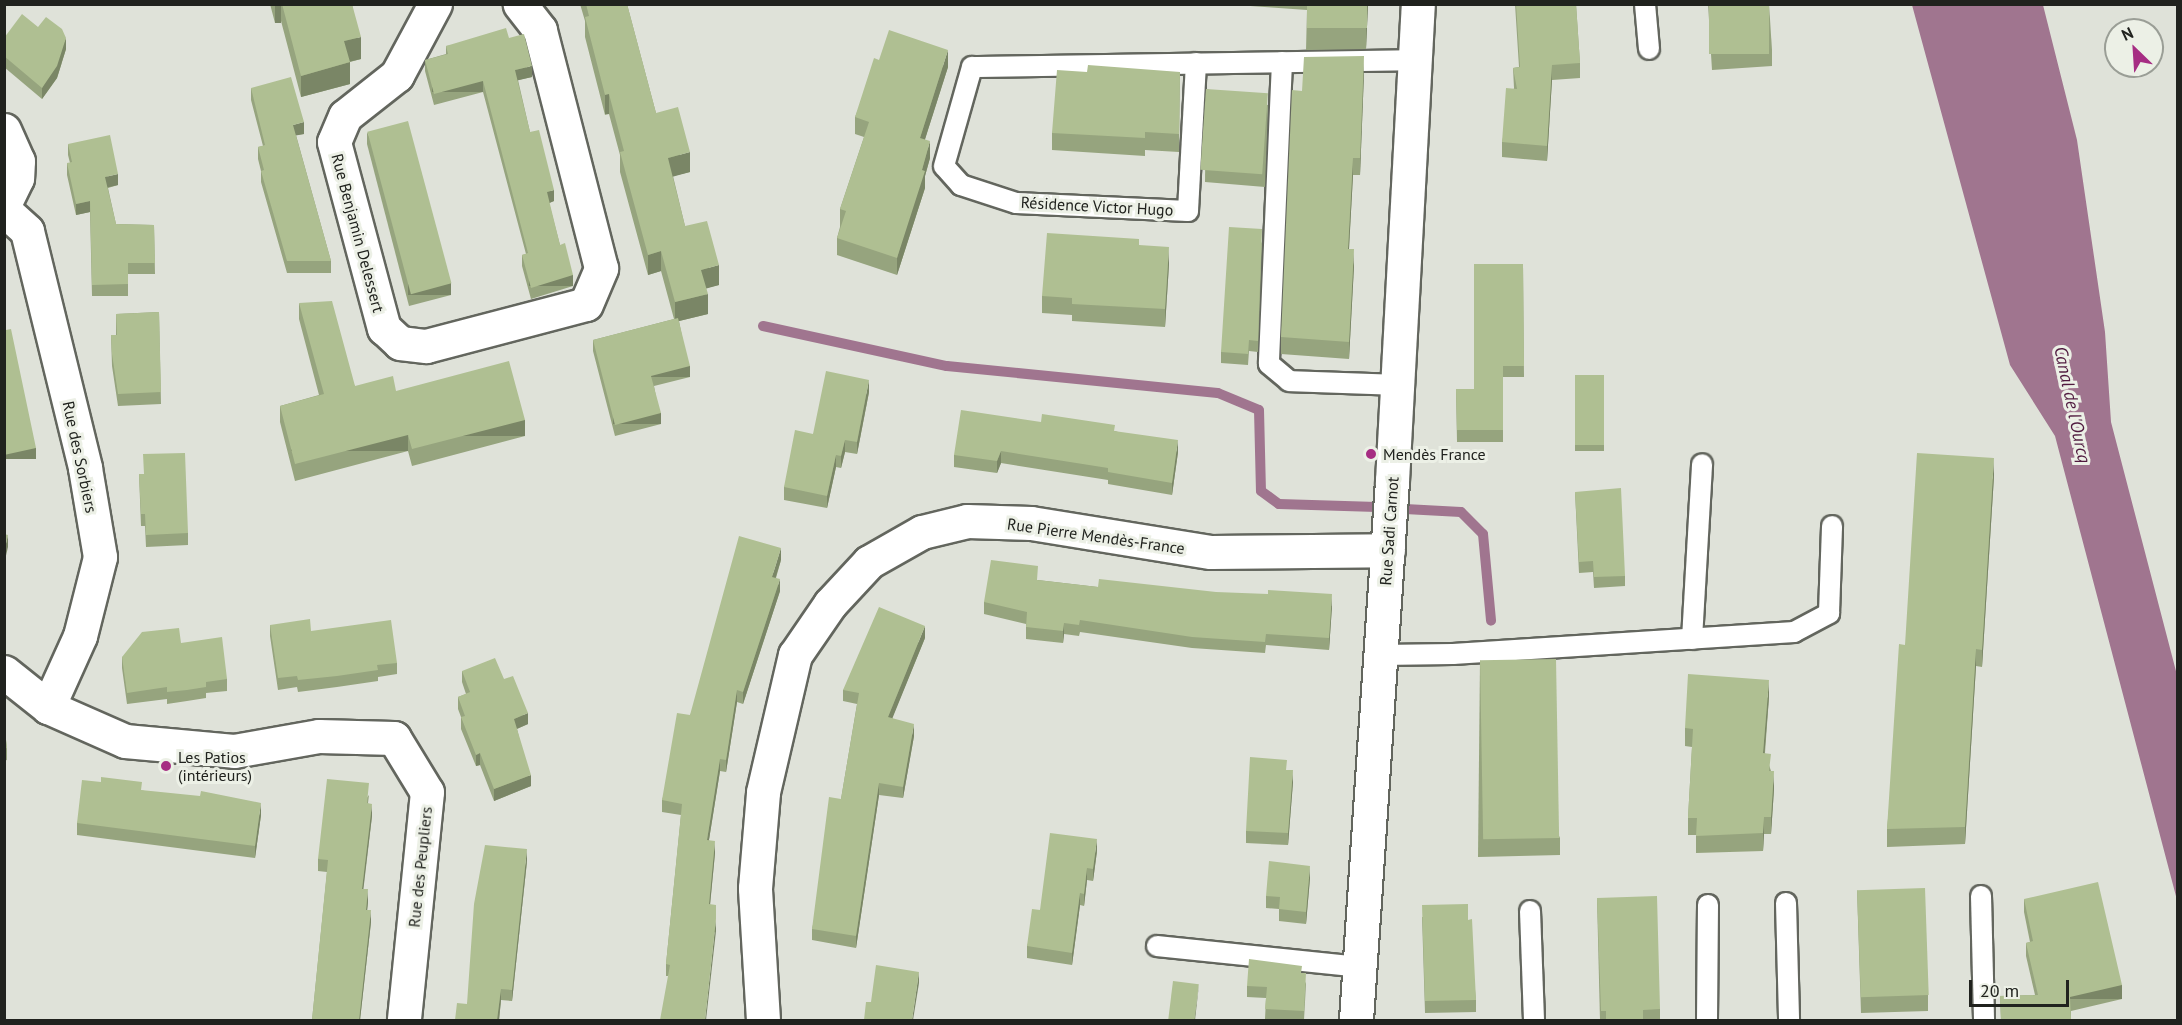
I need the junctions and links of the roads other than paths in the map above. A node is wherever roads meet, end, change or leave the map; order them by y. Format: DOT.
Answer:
graph roads {
  1 [pos="435,4"];
  2 [pos="520,4"];
  3 [pos="1418,4"];
  4 [pos="1645,4"];
  5 [pos="1649,49"];
  6 [pos="1414,60"];
  7 [pos="1282,62"];
  8 [pos="1196,63"];
  9 [pos="4,130"];
  10 [pos="4,205"];
  11 [pos="4,210"];
  12 [pos="1397,385"];
  13 [pos="1702,464"];
  14 [pos="1832,526"];
  15 [pos="1388,550"];
  16 [pos="1692,639"];
  17 [pos="1381,654"];
  18 [pos="4,672"];
  19 [pos="48,708"];
  20 [pos="1981,896"];
  21 [pos="1786,903"];
  22 [pos="1707,905"];
  23 [pos="1530,910"];
  24 [pos="1157,946"];
  25 [pos="1359,967"];
  26 [pos="404,1020"];
  27 [pos="763,1020"];
  28 [pos="1356,1020"];
  29 [pos="1534,1020"];
  30 [pos="1707,1020"];
  31 [pos="1790,1020"];
  32 [pos="1984,1020"];
  1 -- 2 [label="street, Rue Benjamin Delessert"];
  3 -- 6 [label="street, Rue Sadi Carnot"];
  4 -- 5 [label="lane"];
  6 -- 7 [label="lane, Résidence Victor Hugo"];
  6 -- 12 [label="street, Rue Sadi Carnot"];
  7 -- 8 [label="lane, Résidence Victor Hugo"];
  7 -- 12 [label="lane"];
  8 -- 8 [label="lane, Résidence Victor Hugo"];
  9 -- 10 [label="street"];
  11 -- 19 [label="street, Rue des Sorbiers"];
  12 -- 15 [label="street, Rue Sadi Carnot"];
  13 -- 16 [label="lane"];
  14 -- 16 [label="lane"];
  15 -- 17 [label="street, Rue Sadi Carnot"];
  15 -- 27 [label="street, Rue Pierre Mendès-France"];
  16 -- 17 [label="lane"];
  17 -- 25 [label="street, Rue Sadi Carnot"];
  18 -- 19 [label="street, Rue des Peupliers"];
  19 -- 26 [label="street, Rue des Peupliers"];
  20 -- 32 [label="lane"];
  21 -- 31 [label="lane"];
  22 -- 30 [label="lane"];
  23 -- 29 [label="lane"];
  24 -- 25 [label="lane"];
  25 -- 28 [label="street, Rue Sadi Carnot"];
}
